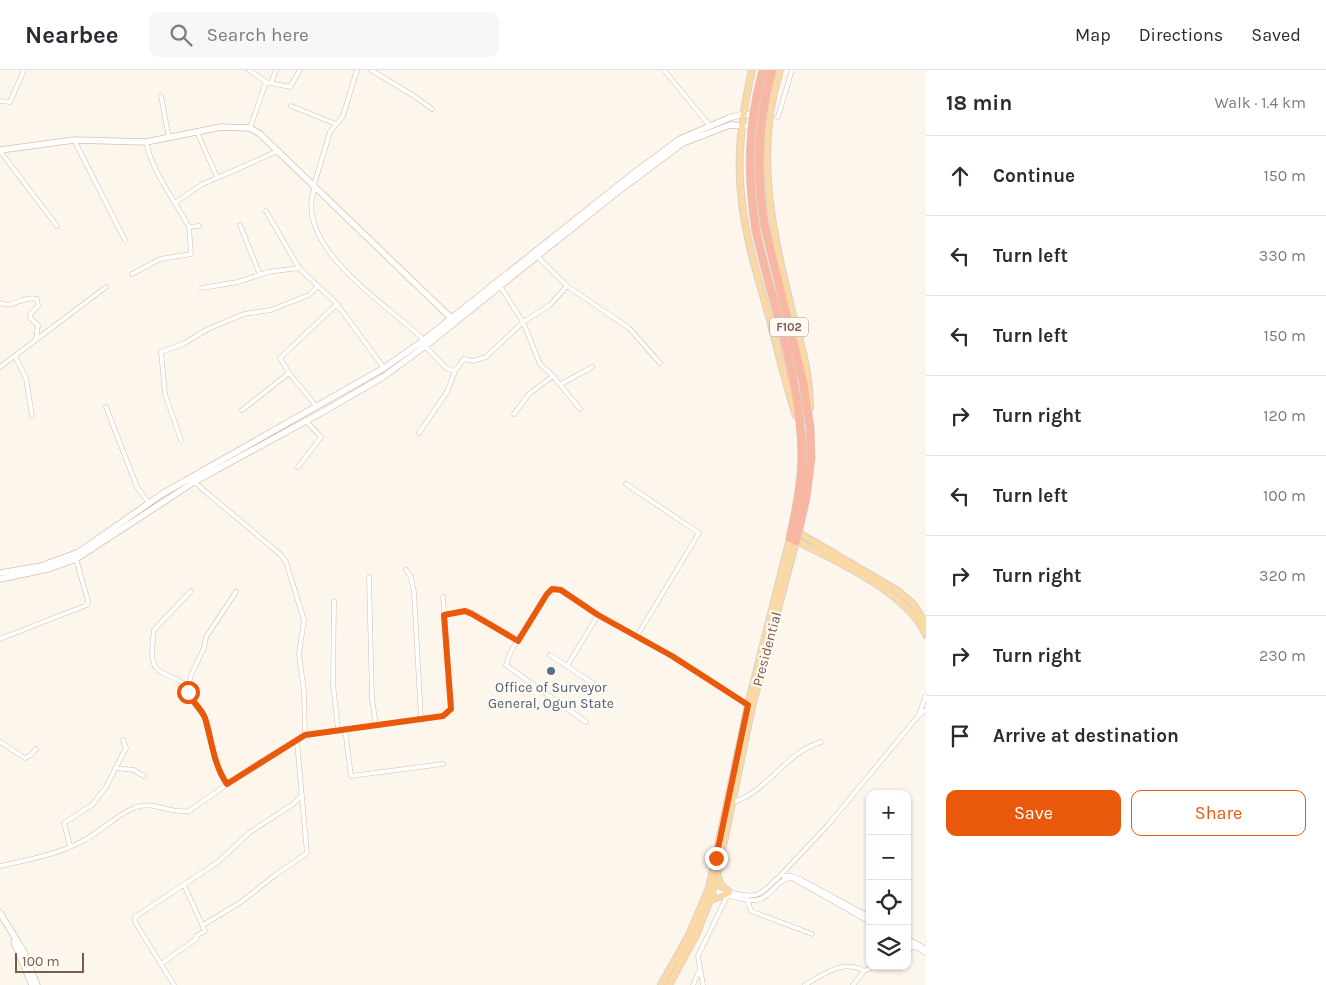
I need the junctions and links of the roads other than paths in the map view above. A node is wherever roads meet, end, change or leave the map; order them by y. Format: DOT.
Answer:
graph roads {
  1 [pos="24,70"];
  2 [pos="249,70"];
  3 [pos="276,70"];
  4 [pos="300,70"];
  5 [pos="350,70"];
  6 [pos="371,70"];
  7 [pos="664,70"];
  8 [pos="752,70"];
  9 [pos="763,70"];
  10 [pos="772,70"];
  11 [pos="780,70"];
  12 [pos="792,70"];
  13 [pos="357,71"];
  14 [pos="268,82"];
  15 [pos="161,96"];
  16 [pos="0,101"];
  17 [pos="291,106"];
  18 [pos="432,109"];
  19 [pos="743,114"];
  20 [pos="769,117"];
  21 [pos="778,118"];
  22 [pos="336,124"];
  23 [pos="741,124"];
  24 [pos="709,125"];
  25 [pos="768,126"];
  26 [pos="250,128"];
  27 [pos="196,131"];
  28 [pos="169,138"];
  29 [pos="74,140"];
  30 [pos="146,142"];
  31 [pos="0,151"];
  32 [pos="278,151"];
  33 [pos="217,177"];
  34 [pos="314,186"];
  35 [pos="176,202"];
  36 [pos="266,211"];
  37 [pos="240,225"];
  38 [pos="57,226"];
  39 [pos="199,226"];
  40 [pos="190,227"];
  41 [pos="125,240"];
  42 [pos="537,256"];
  43 [pos="299,268"];
  44 [pos="132,274"];
  45 [pos="260,275"];
  46 [pos="318,286"];
  47 [pos="500,286"];
  48 [pos="567,286"];
  49 [pos="106,287"];
  50 [pos="202,288"];
  51 [pos="0,303"];
  52 [pos="337,304"];
  53 [pos="453,320"];
  54 [pos="523,322"];
  55 [pos="426,343"];
  56 [pos="30,345"];
  57 [pos="15,356"];
  58 [pos="660,362"];
  59 [pos="0,367"];
  60 [pos="592,367"];
  61 [pos="384,368"];
  62 [pos="455,371"];
  63 [pos="289,373"];
  64 [pos="553,376"];
  65 [pos="561,384"];
  66 [pos="106,407"];
  67 [pos="317,407"];
  68 [pos="580,409"];
  69 [pos="242,410"];
  70 [pos="514,414"];
  71 [pos="32,416"];
  72 [pos="306,421"];
  73 [pos="810,427"];
  74 [pos="801,428"];
  75 [pos="419,433"];
  76 [pos="181,440"];
  77 [pos="298,467"];
  78 [pos="192,480"];
  79 [pos="626,484"];
  80 [pos="149,503"];
  81 [pos="795,530"];
  82 [pos="793,540"];
  83 [pos="76,559"];
  84 [pos="406,570"];
  85 [pos="0,573"];
  86 [pos="369,577"];
  87 [pos="0,579"];
  88 [pos="191,591"];
  89 [pos="236,592"];
  90 [pos="443,597"];
  91 [pos="334,602"];
  92 [pos="444,615"];
  93 [pos="598,615"];
  94 [pos="926,624"];
  95 [pos="926,635"];
  96 [pos="637,636"];
  97 [pos="0,637"];
  98 [pos="518,641"];
  99 [pos="550,655"];
  100 [pos="567,666"];
  101 [pos="594,684"];
  102 [pos="188,687"];
  103 [pos="926,695"];
  104 [pos="750,706"];
  105 [pos="926,710"];
  106 [pos="919,716"];
  107 [pos="421,719"];
  108 [pos="586,722"];
  109 [pos="376,725"];
  110 [pos="345,728"];
  111 [pos="338,730"];
  112 [pos="305,735"];
  113 [pos="123,740"];
  114 [pos="0,742"];
  115 [pos="297,742"];
  116 [pos="821,742"];
  117 [pos="36,749"];
  118 [pos="443,764"];
  119 [pos="116,768"];
  120 [pos="144,776"];
  121 [pos="227,784"];
  122 [pos="302,795"];
  123 [pos="734,802"];
  124 [pos="70,846"];
  125 [pos="0,866"];
  126 [pos="717,876"];
  127 [pos="776,880"];
  128 [pos="184,885"];
  129 [pos="712,888"];
  130 [pos="728,893"];
  131 [pos="747,899"];
  132 [pos="710,900"];
  133 [pos="0,913"];
  134 [pos="866,916"];
  135 [pos="0,919"];
  136 [pos="866,920"];
  137 [pos="203,925"];
  138 [pos="812,934"];
  139 [pos="911,941"];
  140 [pos="911,943"];
  141 [pos="915,944"];
  142 [pos="911,948"];
  143 [pos="926,949"];
  144 [pos="926,953"];
  145 [pos="160,964"];
  146 [pos="701,965"];
  147 [pos="864,971"];
  148 [pos="32,985"];
  149 [pos="36,985"];
  150 [pos="174,985"];
  151 [pos="661,985"];
  152 [pos="668,985"];
  153 [pos="693,985"];
  154 [pos="703,985"];
  155 [pos="805,985"];
  156 [pos="853,985"];
  1 -- 16 [label="street"];
  2 -- 14 [label="street"];
  3 -- 14 [label="street"];
  4 -- 14 [label="street"];
  5 -- 13 [label="street"];
  6 -- 18 [label="street"];
  7 -- 24 [label="street"];
  8 -- 19 [label="main road"];
  9 -- 74 [label="highway, F102, bridge"];
  10 -- 73 [label="highway, F102, bridge"];
  11 -- 20 [label="main road"];
  12 -- 21 [label="street"];
  13 -- 22 [label="street"];
  14 -- 26 [label="street"];
  15 -- 28 [label="street"];
  17 -- 22 [label="street"];
  19 -- 20 [label="main road"];
  19 -- 23 [label="main road"];
  19 -- 24 [label="main road"];
  20 -- 25 [label="main road"];
  22 -- 34 [label="street"];
  23 -- 25 [label="main road"];
  23 -- 42 [label="main road"];
  23 -- 74 [label="main road"];
  24 -- 53 [label="main road"];
  25 -- 73 [label="main road"];
  26 -- 27 [label="main road"];
  26 -- 32 [label="main road"];
  27 -- 28 [label="main road"];
  27 -- 33 [label="street"];
  28 -- 30 [label="main road"];
  29 -- 30 [label="main road"];
  29 -- 31 [label="main road"];
  29 -- 41 [label="street"];
  30 -- 35 [label="street"];
  31 -- 38 [label="street"];
  32 -- 33 [label="street"];
  32 -- 34 [label="main road"];
  33 -- 35 [label="street"];
  34 -- 53 [label="main road"];
  34 -- 55 [label="street"];
  35 -- 40 [label="street"];
  36 -- 43 [label="street"];
  37 -- 45 [label="street"];
  39 -- 40 [label="street"];
  40 -- 44 [label="street"];
  42 -- 47 [label="main road"];
  42 -- 48 [label="street"];
  43 -- 45 [label="street"];
  43 -- 46 [label="street"];
  45 -- 50 [label="street"];
  46 -- 52 [label="street"];
  46 -- 76 [label="street"];
  47 -- 53 [label="main road"];
  47 -- 54 [label="street"];
  48 -- 54 [label="street"];
  48 -- 58 [label="street"];
  49 -- 56 [label="street"];
  51 -- 56 [label="street"];
  52 -- 61 [label="street"];
  52 -- 63 [label="street"];
  53 -- 55 [label="main road"];
  54 -- 62 [label="street"];
  54 -- 64 [label="street"];
  55 -- 61 [label="main road"];
  55 -- 62 [label="street"];
  55 -- 72 [label="main road"];
  56 -- 57 [label="street"];
  57 -- 59 [label="street"];
  57 -- 71 [label="street"];
  60 -- 65 [label="street"];
  61 -- 67 [label="main road"];
  62 -- 75 [label="street"];
  63 -- 67 [label="street"];
  63 -- 69 [label="street"];
  64 -- 65 [label="street"];
  64 -- 70 [label="street"];
  65 -- 68 [label="street"];
  66 -- 80 [label="street"];
  67 -- 78 [label="main road"];
  72 -- 77 [label="street"];
  72 -- 78 [label="main road"];
  73 -- 81 [label="highway, F102"];
  74 -- 81 [label="highway, F102"];
  78 -- 80 [label="main road"];
  78 -- 83 [label="main road"];
  78 -- 112 [label="street"];
  79 -- 96 [label="street"];
  80 -- 85 [label="main road"];
  81 -- 82 [label="highway, F102"];
  81 -- 94 [label="main road"];
  82 -- 95 [label="main road"];
  82 -- 104 [label="main road"];
  83 -- 87 [label="main road"];
  83 -- 97 [label="street"];
  84 -- 107 [label="street"];
  86 -- 109 [label="street"];
  88 -- 102 [label="street"];
  89 -- 102 [label="street"];
  90 -- 92 [label="street"];
  91 -- 111 [label="street"];
  92 -- 98 [label="street"];
  92 -- 107 [label="street"];
  93 -- 96 [label="street"];
  93 -- 98 [label="street"];
  93 -- 100 [label="street"];
  96 -- 104 [label="street"];
  98 -- 108 [label="street"];
  99 -- 100 [label="street"];
  100 -- 101 [label="street"];
  102 -- 121 [label="street"];
  103 -- 106 [label="street"];
  104 -- 123 [label="main road"];
  104 -- 129 [label="main road"];
  105 -- 106 [label="street"];
  106 -- 127 [label="street"];
  107 -- 109 [label="street"];
  109 -- 110 [label="street"];
  110 -- 111 [label="street"];
  110 -- 118 [label="street"];
  111 -- 112 [label="street"];
  112 -- 115 [label="street"];
  113 -- 119 [label="street"];
  114 -- 117 [label="street"];
  115 -- 121 [label="street"];
  115 -- 122 [label="street"];
  116 -- 123 [label="street"];
  119 -- 120 [label="street"];
  119 -- 124 [label="street"];
  121 -- 124 [label="street"];
  122 -- 128 [label="street"];
  122 -- 137 [label="street"];
  123 -- 126 [label="main road"];
  124 -- 125 [label="street"];
  126 -- 129 [label="main road"];
  126 -- 130 [label="main road"];
  127 -- 130 [label="street"];
  127 -- 134 [label="street"];
  128 -- 137 [label="street"];
  128 -- 145 [label="street"];
  129 -- 130 [label="street"];
  129 -- 132 [label="main road"];
  129 -- 151 [label="main road"];
  130 -- 131 [label="street"];
  130 -- 132 [label="main road"];
  130 -- 146 [label="street"];
  131 -- 136 [label="street"];
  131 -- 138 [label="street"];
  132 -- 152 [label="main road"];
  133 -- 149 [label="main road"];
  135 -- 148 [label="main road"];
  137 -- 145 [label="street"];
  139 -- 141 [label="street"];
  140 -- 141 [label="street"];
  141 -- 142 [label="street"];
  141 -- 143 [label="street"];
  141 -- 144 [label="street"];
  145 -- 150 [label="street"];
  146 -- 153 [label="street"];
  146 -- 154 [label="street"];
  147 -- 155 [label="street"];
  147 -- 156 [label="street"];
}
